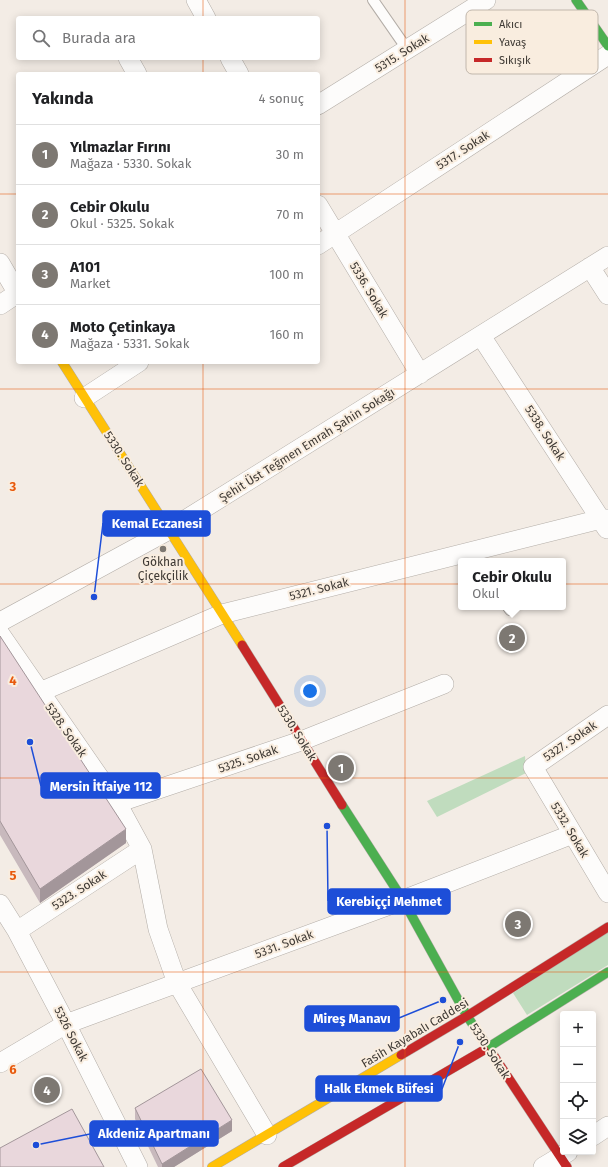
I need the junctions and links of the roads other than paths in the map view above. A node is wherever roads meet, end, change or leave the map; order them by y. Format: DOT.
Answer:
graph roads {
  1 [pos="196,0"];
  2 [pos="373,0"];
  3 [pos="486,0"];
  4 [pos="576,0"];
  5 [pos="470,10"];
  6 [pos="583,10"];
  7 [pos="466,12"];
  8 [pos="205,16"];
  9 [pos="598,32"];
  10 [pos="608,46"];
  11 [pos="407,49"];
  12 [pos="608,55"];
  13 [pos="129,60"];
  14 [pos="231,60"];
  15 [pos="598,62"];
  16 [pos="136,72"];
  17 [pos="239,72"];
  18 [pos="579,74"];
  19 [pos="320,104"];
  20 [pos="320,208"];
  21 [pos="335,234"];
  22 [pos="320,244"];
  23 [pos="608,256"];
  24 [pos="0,263"];
  25 [pos="590,267"];
  26 [pos="16,290"];
  27 [pos="16,294"];
  28 [pos="608,295"];
  29 [pos="0,305"];
  30 [pos="481,336"];
  31 [pos="63,364"];
  32 [pos="136,364"];
  33 [pos="420,374"];
  34 [pos="84,398"];
  35 [pos="606,523"];
  36 [pos="170,530"];
  37 [pos="479,556"];
  38 [pos="458,561"];
  39 [pos="222,614"];
  40 [pos="0,622"];
  41 [pos="0,634"];
  42 [pos="444,684"];
  43 [pos="40,692"];
  44 [pos="608,715"];
  45 [pos="301,741"];
  46 [pos="533,767"];
  47 [pos="117,803"];
  48 [pos="573,834"];
  49 [pos="142,849"];
  50 [pos="608,893"];
  51 [pos="403,900"];
  52 [pos="0,904"];
  53 [pos="608,927"];
  54 [pos="17,931"];
  55 [pos="608,972"];
  56 [pos="177,983"];
  57 [pos="467,1016"];
  58 [pos="66,1024"];
  59 [pos="488,1048"];
  60 [pos="0,1063"];
  61 [pos="608,1126"];
  62 [pos="596,1134"];
  63 [pos="267,1135"];
  64 [pos="565,1159"];
  65 [pos="138,1167"];
  66 [pos="212,1167"];
  67 [pos="283,1167"];
  68 [pos="543,1167"];
  1 -- 8 [label="street"];
  2 -- 11 [label="lane"];
  3 -- 5 [label="street, 5315. Sokak"];
  4 -- 6 [label="street"];
  7 -- 11 [label="street, 5315. Sokak"];
  9 -- 10 [label="street"];
  11 -- 19 [label="street, 5315. Sokak"];
  12 -- 15 [label="street, 5317. Sokak"];
  13 -- 16 [label="street"];
  14 -- 17 [label="street"];
  18 -- 21 [label="street, 5317. Sokak"];
  20 -- 21 [label="street, 5336. Sokak"];
  21 -- 22 [label="street, 5317. Sokak"];
  21 -- 33 [label="street, 5336. Sokak"];
  23 -- 25 [label="street, Şehit Üst Teğmen Emrah Şahin Sokağı"];
  24 -- 26 [label="street"];
  25 -- 28 [label="street"];
  25 -- 30 [label="street, Şehit Üst Teğmen Emrah Şahin Sokağı"];
  27 -- 29 [label="street"];
  30 -- 33 [label="street, Şehit Üst Teğmen Emrah Şahin Sokağı"];
  30 -- 35 [label="street, 5338. Sokak"];
  31 -- 34 [label="street, 5330. Sokak"];
  32 -- 34 [label="street"];
  33 -- 36 [label="street, Şehit Üst Teğmen Emrah Şahin Sokağı"];
  34 -- 36 [label="street, 5330. Sokak"];
  35 -- 37 [label="street, 5321. Sokak"];
  36 -- 39 [label="street, 5330. Sokak"];
  36 -- 40 [label="street, Şehit Üst Teğmen Emrah Şahin Sokağı"];
  38 -- 39 [label="street, 5321. Sokak"];
  39 -- 43 [label="street, 5321. Sokak"];
  39 -- 45 [label="street, 5330. Sokak"];
  41 -- 43 [label="street, 5328. Sokak"];
  42 -- 45 [label="street, 5325. Sokak"];
  43 -- 47 [label="street, 5328. Sokak"];
  44 -- 46 [label="street, 5327. Sokak"];
  45 -- 47 [label="street, 5325. Sokak"];
  45 -- 51 [label="street, 5330. Sokak"];
  46 -- 48 [label="street, 5332. Sokak"];
  47 -- 49 [label="street, 5328. Sokak"];
  48 -- 50 [label="street, 5332. Sokak"];
  48 -- 51 [label="street, 5331. Sokak"];
  49 -- 54 [label="street, 5323. Sokak"];
  49 -- 56 [label="street, 5328. Sokak"];
  51 -- 56 [label="street, 5331. Sokak"];
  51 -- 57 [label="street, 5330. Sokak"];
  52 -- 54 [label="street, 5326 Sokak"];
  53 -- 57 [label="street, Fasih Kayabalı Caddesi"];
  54 -- 58 [label="street, 5326 Sokak"];
  55 -- 59 [label="street"];
  56 -- 58 [label="street, 5331. Sokak"];
  56 -- 63 [label="street, 5328. Sokak"];
  57 -- 59 [label="street, 5330. Sokak"];
  57 -- 63 [label="street, Fasih Kayabalı Caddesi"];
  58 -- 60 [label="street, 5331. Sokak"];
  58 -- 65 [label="street, 5326 Sokak"];
  59 -- 64 [label="street, 5330. Sokak"];
  59 -- 67 [label="street"];
  61 -- 62 [label="street"];
  63 -- 66 [label="street, Fasih Kayabalı Caddesi"];
  64 -- 68 [label="street"];
}
